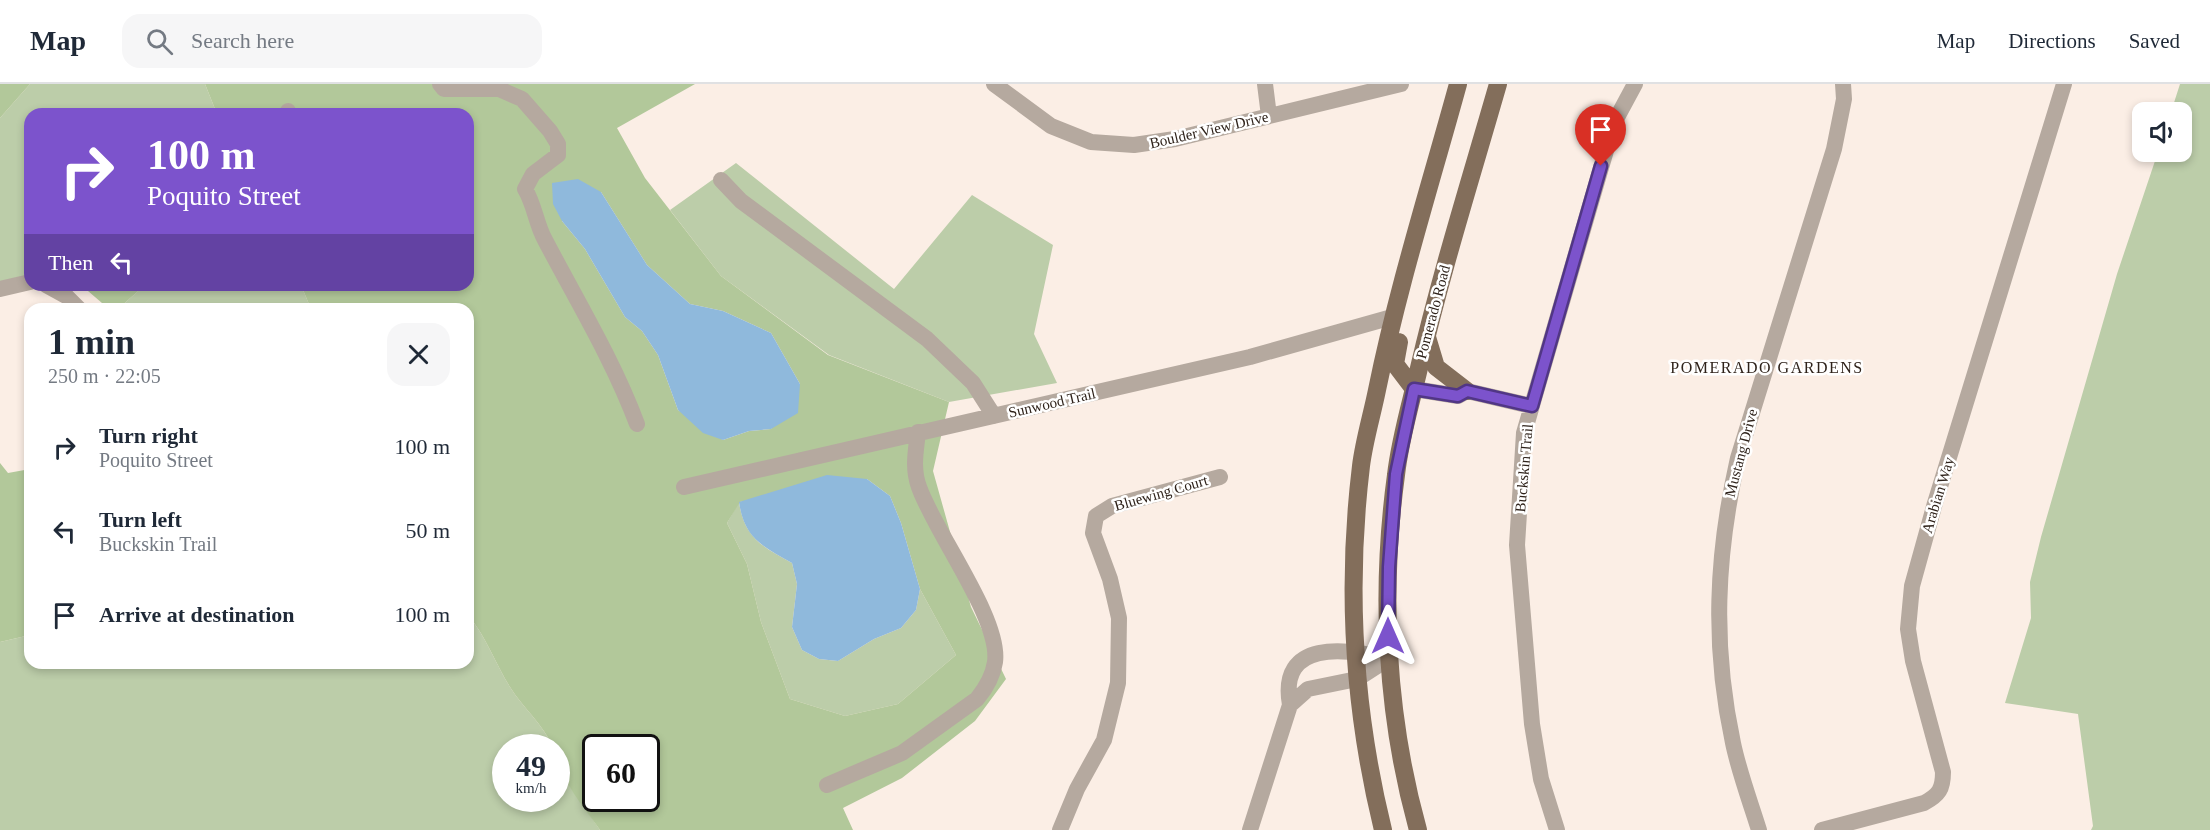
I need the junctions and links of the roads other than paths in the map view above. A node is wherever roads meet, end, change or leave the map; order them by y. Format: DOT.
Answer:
graph roads {
  1 [pos="440,84"];
  2 [pos="994,84"];
  3 [pos="1265,84"];
  4 [pos="1401,84"];
  5 [pos="1458,84"];
  6 [pos="1498,84"];
  7 [pos="1635,84"];
  8 [pos="1843,84"];
  9 [pos="2064,84"];
  10 [pos="1269,116"];
  11 [pos="721,180"];
  12 [pos="24,283"];
  13 [pos="0,289"];
  14 [pos="57,291"];
  15 [pos="73,303"];
  16 [pos="1392,317"];
  17 [pos="1427,335"];
  18 [pos="1414,389"];
  19 [pos="1467,391"];
  20 [pos="1532,406"];
  21 [pos="994,416"];
  22 [pos="637,424"];
  23 [pos="918,432"];
  24 [pos="1220,477"];
  25 [pos="684,487"];
  26 [pos="1353,650"];
  27 [pos="1388,659"];
  28 [pos="1357,679"];
  29 [pos="1290,705"];
  30 [pos="827,785"];
  31 [pos="1060,830"];
  32 [pos="1250,830"];
  33 [pos="1383,830"];
  34 [pos="1418,830"];
  35 [pos="1557,830"];
  36 [pos="1759,830"];
  37 [pos="1822,830"];
  1 -- 22 [label="street"];
  2 -- 10 [label="street, Boulder View Drive"];
  3 -- 10 [label="street"];
  4 -- 10 [label="street, Boulder View Drive"];
  5 -- 16 [label="main road"];
  6 -- 17 [label="main road, Pomerado Road"];
  7 -- 20 [label="street, Buckskin Trail"];
  8 -- 36 [label="street, Mustang Drive"];
  9 -- 37 [label="street, Arabian Way"];
  11 -- 21 [label="street, Sunwood Trail"];
  12 -- 13 [label="street"];
  14 -- 15 [label="street"];
  16 -- 18 [label="main road"];
  16 -- 21 [label="street, Sunwood Trail"];
  16 -- 26 [label="main road"];
  17 -- 18 [label="main road, Pomerado Road"];
  17 -- 19 [label="main road"];
  18 -- 19 [label="street"];
  18 -- 27 [label="main road, Pomerado Road"];
  19 -- 20 [label="street"];
  20 -- 35 [label="street, Buckskin Trail"];
  21 -- 23 [label="street"];
  23 -- 25 [label="street"];
  23 -- 30 [label="street"];
  24 -- 31 [label="street, Bluewing Court"];
  26 -- 27 [label="street"];
  26 -- 28 [label="main road"];
  26 -- 29 [label="street"];
  27 -- 28 [label="street"];
  27 -- 34 [label="main road, Pomerado Road"];
  28 -- 29 [label="street"];
  28 -- 33 [label="main road"];
  29 -- 32 [label="street"];
}
